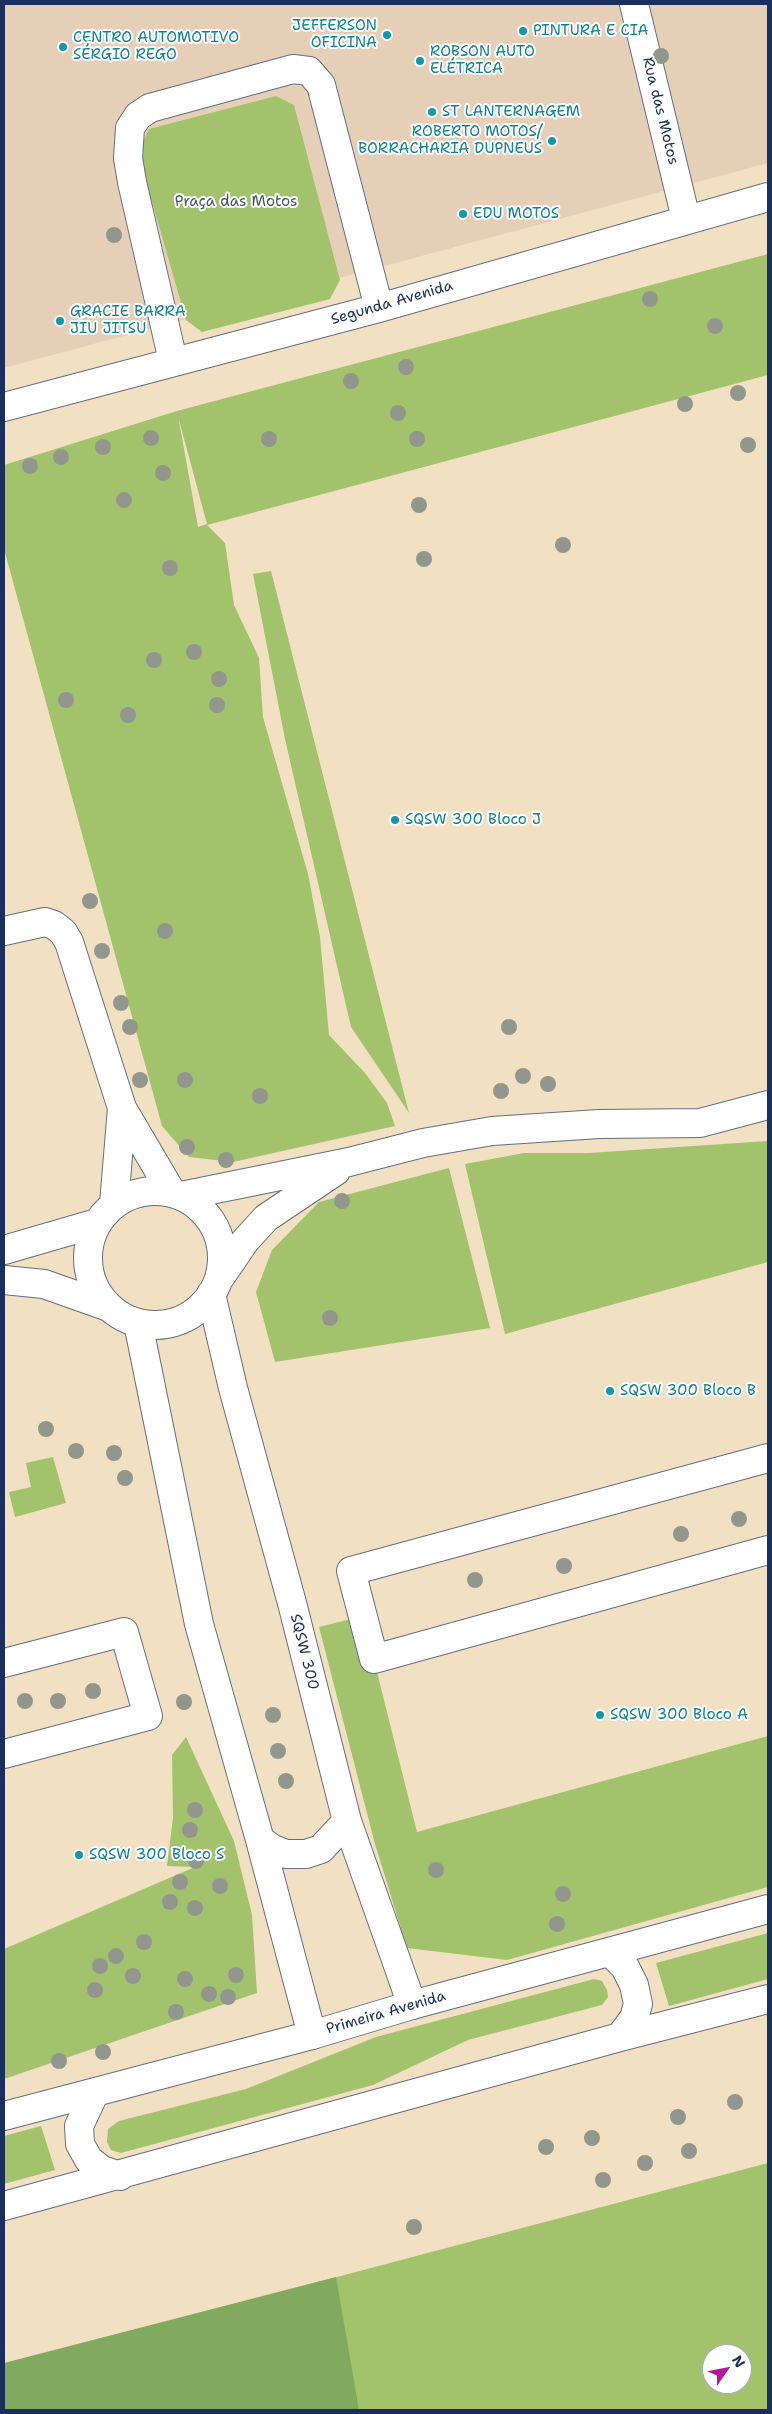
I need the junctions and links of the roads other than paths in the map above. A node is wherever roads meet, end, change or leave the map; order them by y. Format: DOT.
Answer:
graph roads {
  1 [pos="634,4"];
  2 [pos="768,197"];
  3 [pos="686,219"];
  4 [pos="379,308"];
  5 [pos="173,362"];
  6 [pos="9,406"];
  7 [pos="4,931"];
  8 [pos="768,1105"];
  9 [pos="122,1108"];
  10 [pos="349,1162"];
  11 [pos="177,1194"];
  12 [pos="106,1213"];
  13 [pos="4,1250"];
  14 [pos="4,1280"];
  15 [pos="215,1288"];
  16 [pos="109,1307"];
  17 [pos="138,1323"];
  18 [pos="768,1458"];
  19 [pos="768,1550"];
  20 [pos="4,1663"];
  21 [pos="4,1754"];
  22 [pos="347,1821"];
  23 [pos="260,1840"];
  24 [pos="768,1909"];
  25 [pos="610,1952"];
  26 [pos="768,1999"];
  27 [pos="412,2005"];
  28 [pos="312,2035"];
  29 [pos="620,2037"];
  30 [pos="94,2094"];
  31 [pos="4,2116"];
  32 [pos="120,2176"];
  33 [pos="4,2206"];
  1 -- 3 [label="street, Rua das Motos"];
  2 -- 3 [label="street, Segunda Avenida"];
  3 -- 4 [label="street, Segunda Avenida"];
  4 -- 5 [label="street, Segunda Avenida"];
  4 -- 5 [label="street"];
  5 -- 6 [label="street, Segunda Avenida"];
  7 -- 9 [label="street"];
  8 -- 10 [label="street"];
  9 -- 11 [label="street"];
  9 -- 12 [label="street"];
  10 -- 11 [label="street"];
  10 -- 15 [label="street"];
  11 -- 12 [label="street"];
  11 -- 15 [label="street"];
  12 -- 13 [label="street"];
  12 -- 16 [label="street"];
  14 -- 16 [label="street"];
  15 -- 17 [label="street"];
  15 -- 22 [label="street, SQSW 300"];
  16 -- 17 [label="street"];
  17 -- 23 [label="street"];
  18 -- 19 [label="street"];
  20 -- 21 [label="street"];
  22 -- 23 [label="street"];
  22 -- 27 [label="street, SQSW 300"];
  23 -- 28 [label="street"];
  24 -- 25 [label="street, Primeira Avenida"];
  25 -- 27 [label="street, Primeira Avenida"];
  25 -- 29 [label="street"];
  26 -- 29 [label="street"];
  27 -- 28 [label="street, Primeira Avenida"];
  28 -- 30 [label="street, Primeira Avenida"];
  29 -- 32 [label="street"];
  30 -- 31 [label="street, Primeira Avenida"];
  30 -- 32 [label="street"];
  32 -- 33 [label="street"];
}
